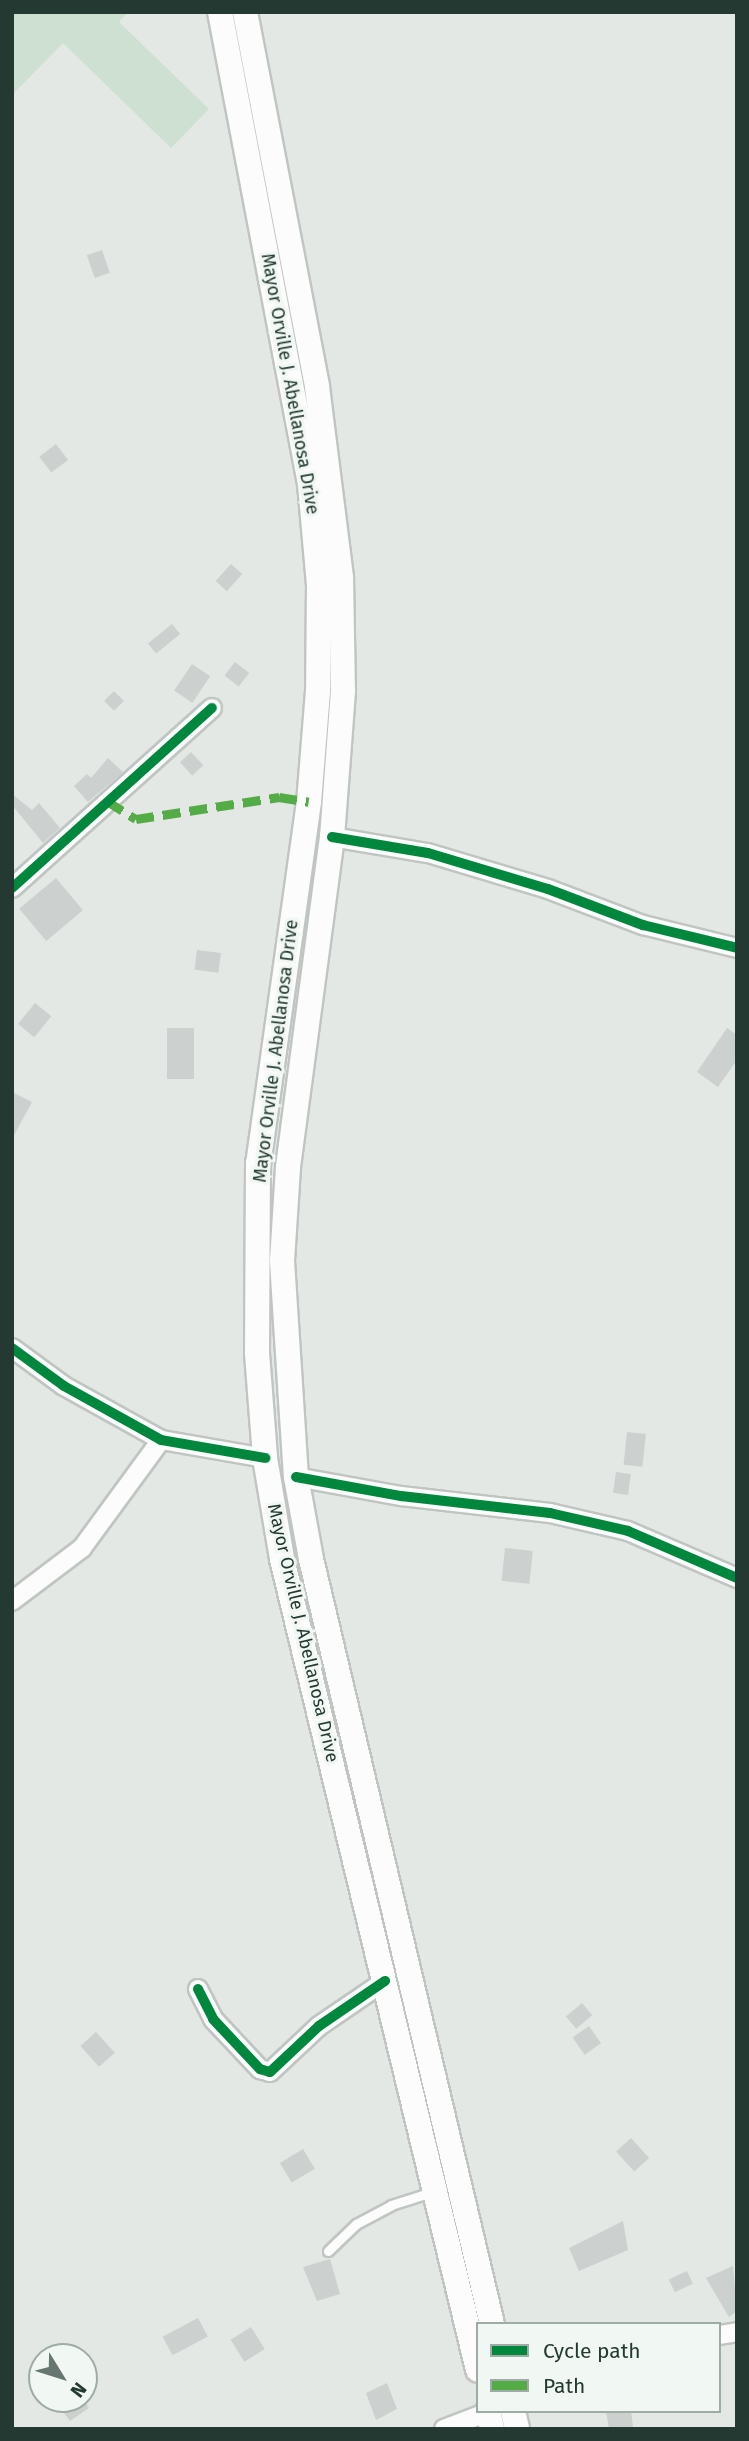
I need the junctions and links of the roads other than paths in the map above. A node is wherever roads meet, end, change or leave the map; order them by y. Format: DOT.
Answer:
graph roads {
  1 [pos="220,12"];
  2 [pos="245,12"];
  3 [pos="212,708"];
  4 [pos="332,837"];
  5 [pos="12,888"];
  6 [pos="737,948"];
  7 [pos="258,1163"];
  8 [pos="288,1168"];
  9 [pos="12,1348"];
  10 [pos="161,1440"];
  11 [pos="265,1458"];
  12 [pos="296,1477"];
  13 [pos="737,1578"];
  14 [pos="12,1601"];
  15 [pos="344,1697"];
  16 [pos="318,1703"];
  17 [pos="385,1981"];
  18 [pos="198,1989"];
  19 [pos="434,2191"];
  20 [pos="328,2251"];
  21 [pos="492,2322"];
  22 [pos="476,2362"];
  23 [pos="495,2416"];
  24 [pos="444,2429"];
  25 [pos="517,2429"];
  1 -- 7 [label="main road, Mayor Orville J. Abellanosa Drive"];
  2 -- 4 [label="main road, Mayor Orville J. Abellanosa Drive"];
  3 -- 5 [label="street"];
  4 -- 6 [label="street"];
  4 -- 8 [label="main road, Mayor Orville J. Abellanosa Drive"];
  7 -- 8 [label="main road"];
  7 -- 11 [label="main road, Mayor Orville J. Abellanosa Drive"];
  8 -- 12 [label="main road, Mayor Orville J. Abellanosa Drive"];
  9 -- 10 [label="street"];
  10 -- 11 [label="street"];
  10 -- 14 [label="street"];
  11 -- 16 [label="main road, Mayor Orville J. Abellanosa Drive"];
  12 -- 13 [label="street"];
  12 -- 15 [label="main road, Mayor Orville J. Abellanosa Drive"];
  15 -- 16 [label="main road"];
  15 -- 21 [label="main road, Mayor Orville J. Abellanosa Drive"];
  16 -- 17 [label="main road, Mayor Orville J. Abellanosa Drive"];
  17 -- 18 [label="street"];
  17 -- 19 [label="main road, Mayor Orville J. Abellanosa Drive"];
  19 -- 20 [label="lane"];
  19 -- 22 [label="main road, Mayor Orville J. Abellanosa Drive"];
  23 -- 24 [label="street"];
  23 -- 25 [label="main road"];
}
